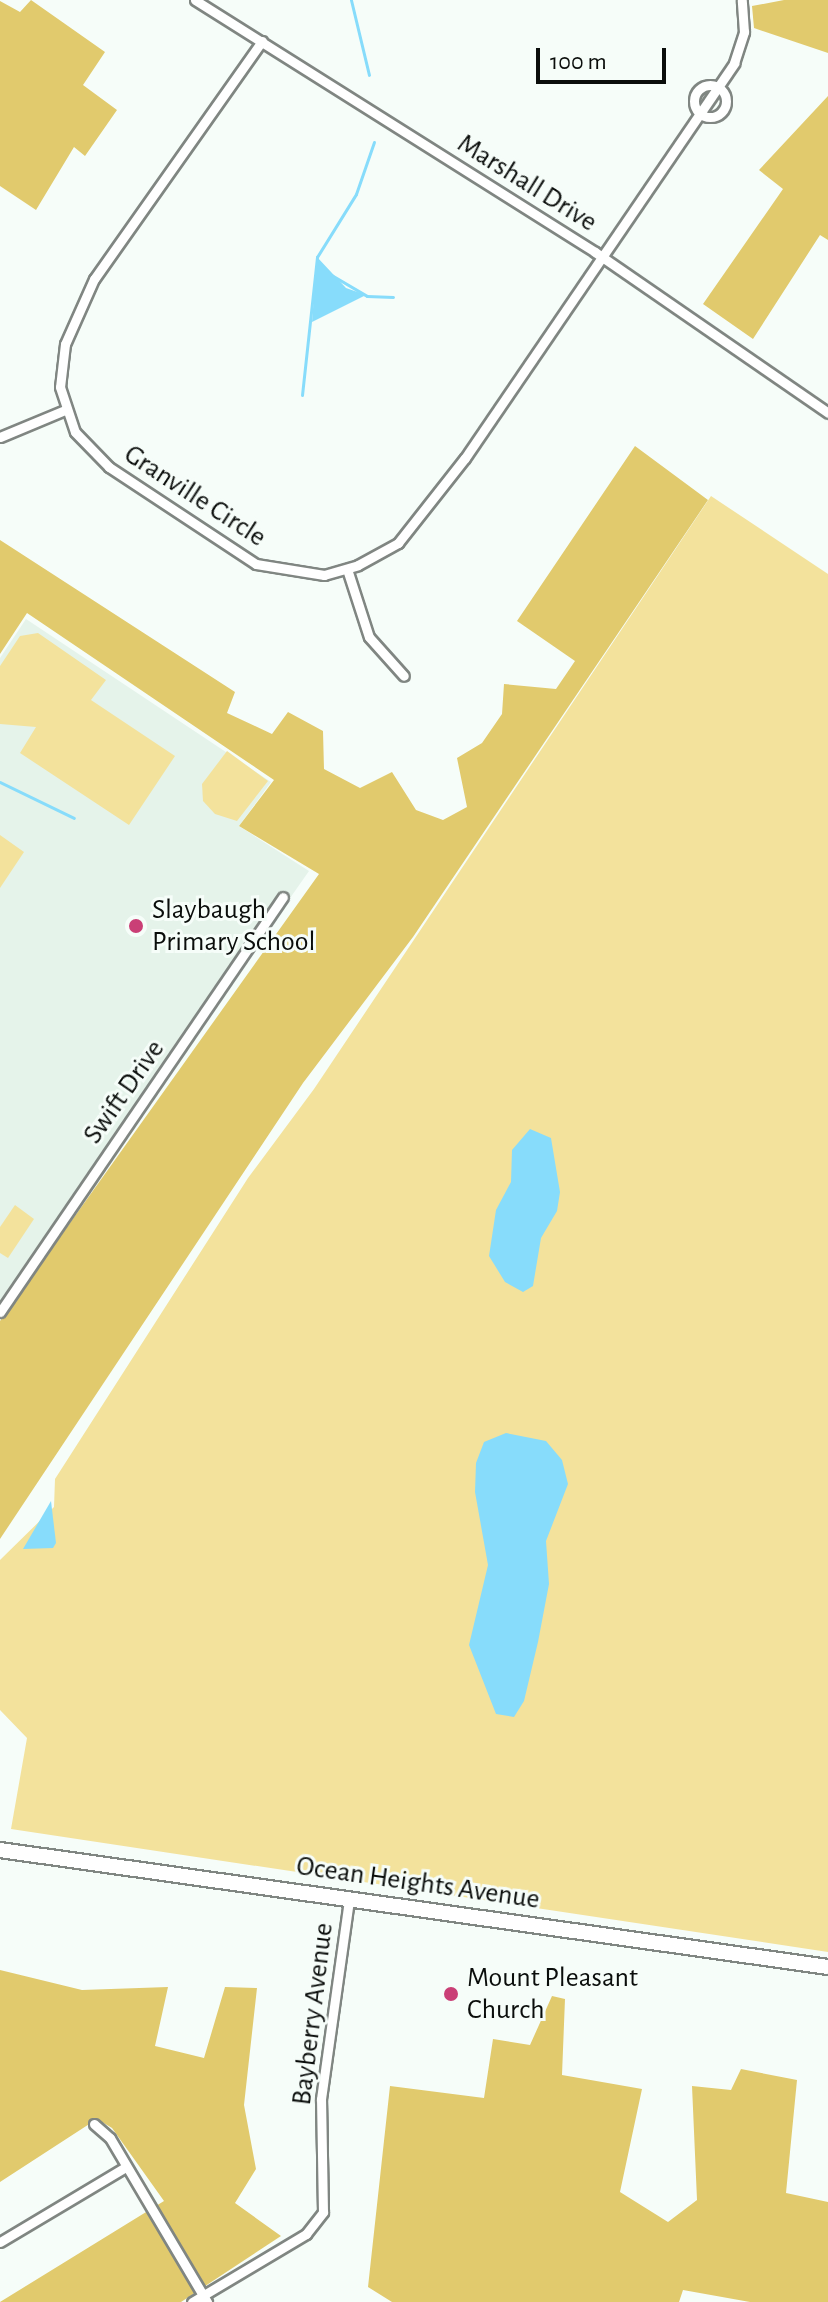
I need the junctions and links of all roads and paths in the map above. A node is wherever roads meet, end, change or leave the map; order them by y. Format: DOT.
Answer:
graph roads {
  1 [pos="195,0"];
  2 [pos="742,0"];
  3 [pos="262,41"];
  4 [pos="719,88"];
  5 [pos="700,113"];
  6 [pos="604,258"];
  7 [pos="65,410"];
  8 [pos="828,413"];
  9 [pos="0,437"];
  10 [pos="347,569"];
  11 [pos="404,676"];
  12 [pos="283,897"];
  13 [pos="0,1312"];
  14 [pos="0,1850"];
  15 [pos="349,1899"];
  16 [pos="828,1967"];
  17 [pos="94,2124"];
  18 [pos="126,2167"];
  19 [pos="0,2242"];
  20 [pos="205,2299"];
  21 [pos="192,2302"];
  1 -- 3 [label="street, Marshall Drive"];
  2 -- 4 [label="street"];
  3 -- 6 [label="street, Marshall Drive"];
  3 -- 7 [label="street, Granville Circle"];
  4 -- 5 [label="street"];
  4 -- 5 [label="street"];
  5 -- 6 [label="street, Granville Circle"];
  6 -- 8 [label="street, Marshall Drive"];
  6 -- 10 [label="street, Granville Circle"];
  7 -- 9 [label="street"];
  7 -- 10 [label="street, Granville Circle"];
  10 -- 11 [label="street"];
  12 -- 13 [label="street, Swift Drive"];
  14 -- 15 [label="main road, Ocean Heights Avenue"];
  15 -- 16 [label="main road, Ocean Heights Avenue"];
  15 -- 20 [label="street, Bayberry Avenue"];
  17 -- 18 [label="street"];
  18 -- 19 [label="street"];
  18 -- 20 [label="street"];
  20 -- 21 [label="street, Bayberry Avenue"];
}
